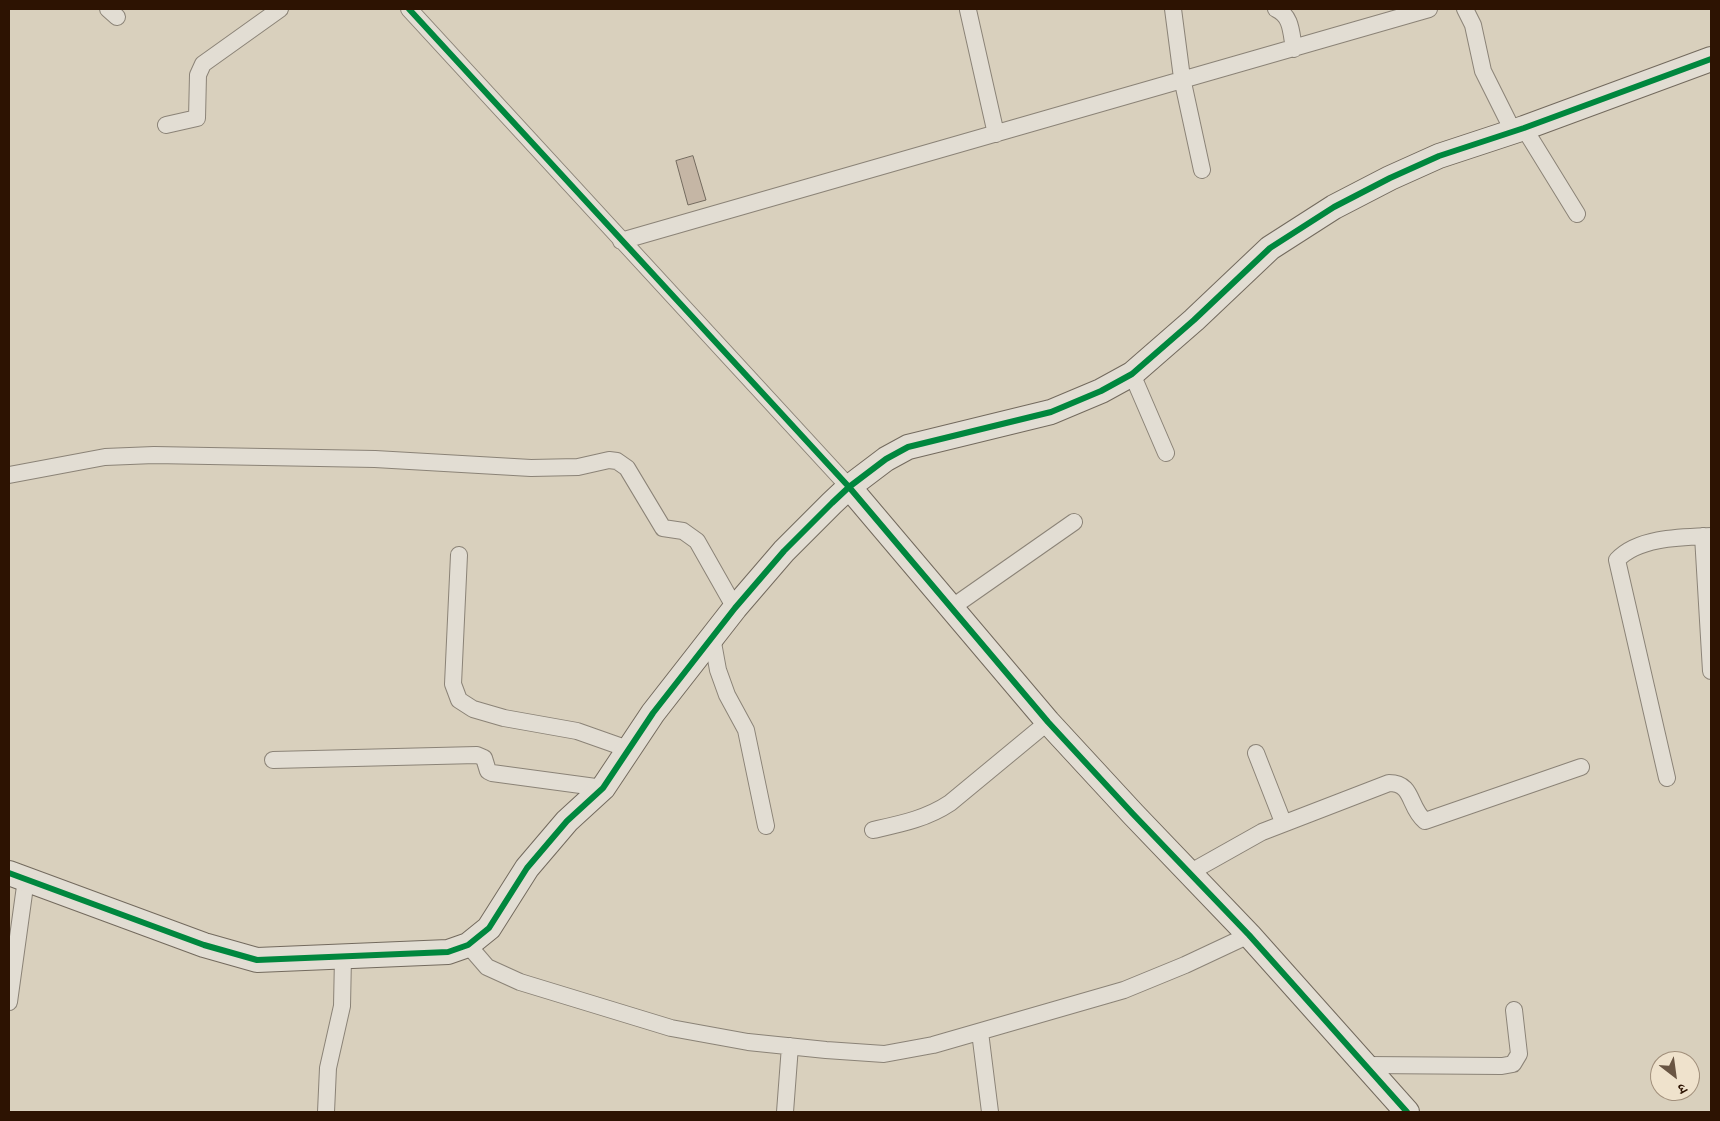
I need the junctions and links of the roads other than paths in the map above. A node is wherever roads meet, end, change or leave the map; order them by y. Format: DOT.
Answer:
graph roads {
  1 [pos="280,9"];
  2 [pos="409,9"];
  3 [pos="1173,9"];
  4 [pos="1276,9"];
  5 [pos="1429,9"];
  6 [pos="1465,9"];
  7 [pos="968,10"];
  8 [pos="1294,49"];
  9 [pos="1711,59"];
  10 [pos="1182,78"];
  11 [pos="166,125"];
  12 [pos="1518,130"];
  13 [pos="996,134"];
  14 [pos="1202,170"];
  15 [pos="1577,214"];
  16 [pos="621,241"];
  17 [pos="1132,374"];
  18 [pos="1166,453"];
  19 [pos="9,475"];
  20 [pos="849,487"];
  21 [pos="1074,522"];
  22 [pos="1707,536"];
  23 [pos="459,555"];
  24 [pos="735,608"];
  25 [pos="951,608"];
  26 [pos="712,637"];
  27 [pos="1711,671"];
  28 [pos="1048,722"];
  29 [pos="628,749"];
  30 [pos="1256,753"];
  31 [pos="273,760"];
  32 [pos="1581,767"];
  33 [pos="1667,778"];
  34 [pos="603,788"];
  35 [pos="1283,822"];
  36 [pos="766,826"];
  37 [pos="873,830"];
  38 [pos="1189,873"];
  39 [pos="17,876"];
  40 [pos="1249,935"];
  41 [pos="468,945"];
  42 [pos="343,957"];
  43 [pos="9,1002"];
  44 [pos="1514,1010"];
  45 [pos="980,1032"];
  46 [pos="790,1046"];
  47 [pos="1366,1066"];
  48 [pos="326,1112"];
  49 [pos="785,1112"];
  50 [pos="990,1112"];
  51 [pos="1407,1112"];
  1 -- 11 [label="street"];
  2 -- 16 [label="street"];
  3 -- 10 [label="street"];
  4 -- 8 [label="street"];
  5 -- 8 [label="street"];
  6 -- 12 [label="street"];
  7 -- 13 [label="street"];
  8 -- 10 [label="street"];
  9 -- 12 [label="street"];
  10 -- 13 [label="street"];
  10 -- 14 [label="street"];
  12 -- 15 [label="street"];
  12 -- 17 [label="street"];
  13 -- 16 [label="street"];
  16 -- 20 [label="street"];
  17 -- 18 [label="street"];
  17 -- 20 [label="street"];
  19 -- 24 [label="street"];
  20 -- 24 [label="street"];
  20 -- 25 [label="street"];
  21 -- 25 [label="street"];
  22 -- 27 [label="street"];
  22 -- 33 [label="street"];
  23 -- 29 [label="street"];
  24 -- 26 [label="street"];
  25 -- 28 [label="street"];
  26 -- 29 [label="street"];
  26 -- 36 [label="street"];
  28 -- 37 [label="street"];
  28 -- 38 [label="street"];
  29 -- 34 [label="street"];
  30 -- 35 [label="street"];
  31 -- 34 [label="street"];
  32 -- 35 [label="street"];
  34 -- 41 [label="street"];
  35 -- 38 [label="street"];
  38 -- 40 [label="street"];
  39 -- 42 [label="street"];
  39 -- 43 [label="street"];
  40 -- 45 [label="street"];
  40 -- 47 [label="street"];
  41 -- 42 [label="street"];
  41 -- 46 [label="street"];
  42 -- 48 [label="street"];
  44 -- 47 [label="street"];
  45 -- 46 [label="street"];
  45 -- 50 [label="street"];
  46 -- 49 [label="street"];
  47 -- 51 [label="street"];
}
